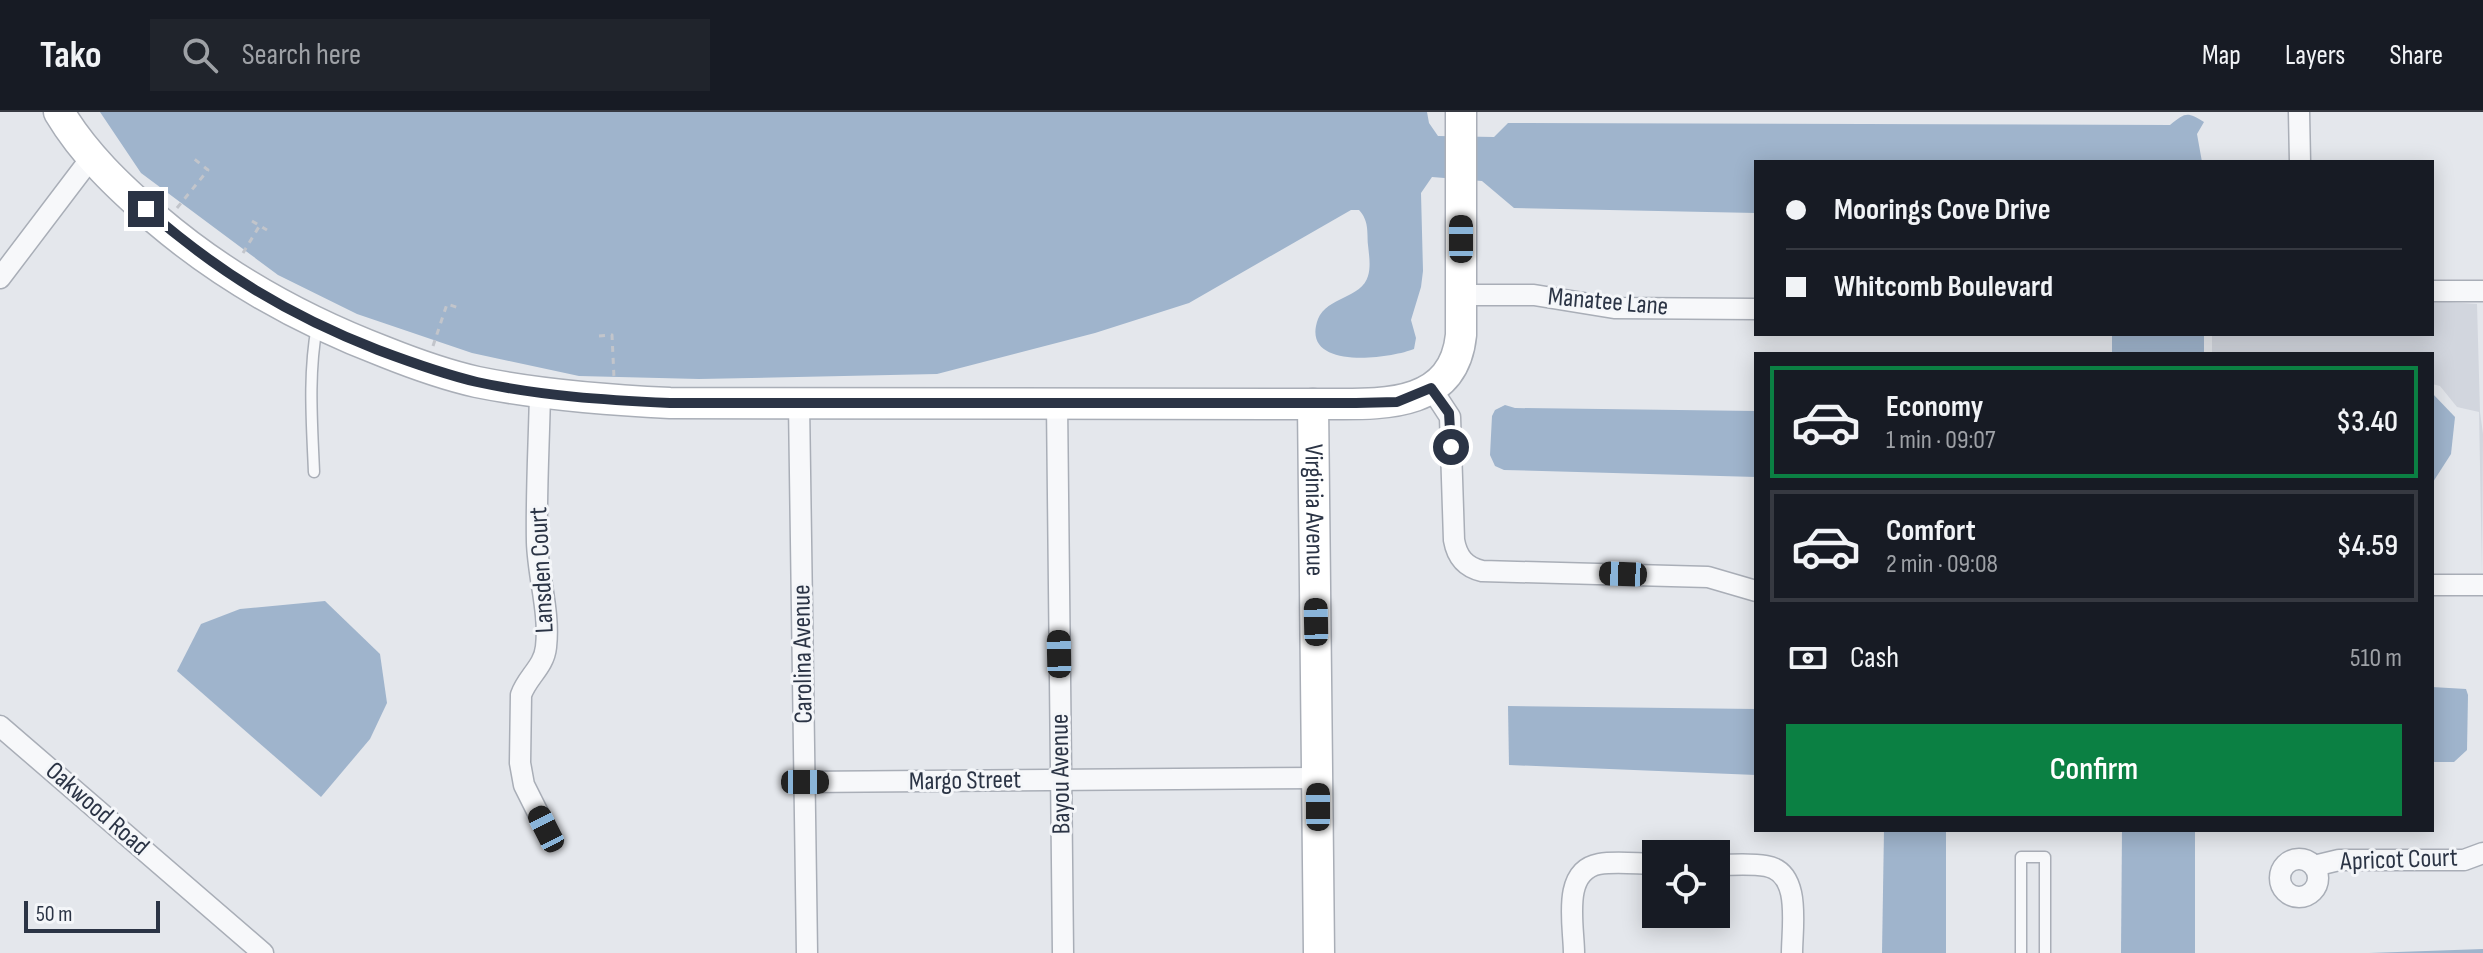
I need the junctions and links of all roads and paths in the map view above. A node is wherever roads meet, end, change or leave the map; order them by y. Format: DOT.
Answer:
graph roads {
  1 [pos="59,112"];
  2 [pos="2299,112"];
  3 [pos="1461,122"];
  4 [pos="91,158"];
  5 [pos="193,158"];
  6 [pos="2300,160"];
  7 [pos="175,211"];
  8 [pos="252,221"];
  9 [pos="260,225"];
  10 [pos="267,230"];
  11 [pos="238,259"];
  12 [pos="0,278"];
  13 [pos="2434,291"];
  14 [pos="2483,291"];
  15 [pos="1461,295"];
  16 [pos="459,308"];
  17 [pos="1754,309"];
  18 [pos="317,324"];
  19 [pos="599,336"];
  20 [pos="432,349"];
  21 [pos="1431,388"];
  22 [pos="615,390"];
  23 [pos="540,393"];
  24 [pos="799,403"];
  25 [pos="1057,403"];
  26 [pos="1313,404"];
  27 [pos="314,472"];
  28 [pos="2434,585"];
  29 [pos="2483,585"];
  30 [pos="1754,590"];
  31 [pos="0,726"];
  32 [pos="1318,778"];
  33 [pos="1061,780"];
  34 [pos="805,782"];
  35 [pos="546,829"];
  36 [pos="2483,853"];
  37 [pos="1642,864"];
  38 [pos="1730,865"];
  39 [pos="2314,866"];
  40 [pos="263,953"];
  41 [pos="807,953"];
  42 [pos="1063,953"];
  43 [pos="1319,953"];
  44 [pos="1574,953"];
  45 [pos="1792,953"];
  46 [pos="2021,953"];
  47 [pos="2045,953"];
  1 -- 4 [label="street"];
  2 -- 6 [label="street"];
  3 -- 15 [label="street"];
  4 -- 12 [label="street"];
  4 -- 18 [label="street"];
  5 -- 7 [label="path"];
  8 -- 9 [label="path"];
  9 -- 10 [label="path"];
  9 -- 11 [label="path"];
  13 -- 14 [label="street"];
  15 -- 17 [label="street, Manatee Lane"];
  15 -- 21 [label="street"];
  16 -- 20 [label="path"];
  18 -- 23 [label="street"];
  18 -- 27 [label="lane"];
  19 -- 22 [label="path"];
  21 -- 26 [label="street"];
  21 -- 30 [label="street"];
  23 -- 24 [label="street"];
  23 -- 35 [label="street, Lansden Court"];
  24 -- 25 [label="street"];
  24 -- 34 [label="street, Carolina Avenue"];
  25 -- 26 [label="street"];
  25 -- 33 [label="street, Bayou Avenue"];
  26 -- 32 [label="street, Virginia Avenue"];
  28 -- 29 [label="street"];
  31 -- 40 [label="street, Oakwood Road"];
  32 -- 33 [label="street, Margo Street"];
  32 -- 43 [label="street, Virginia Avenue"];
  33 -- 34 [label="street, Margo Street"];
  33 -- 42 [label="street, Bayou Avenue"];
  34 -- 41 [label="street, Carolina Avenue"];
  36 -- 39 [label="street, Apricot Court"];
  37 -- 44 [label="street"];
  38 -- 45 [label="street"];
  46 -- 47 [label="lane"];
}
